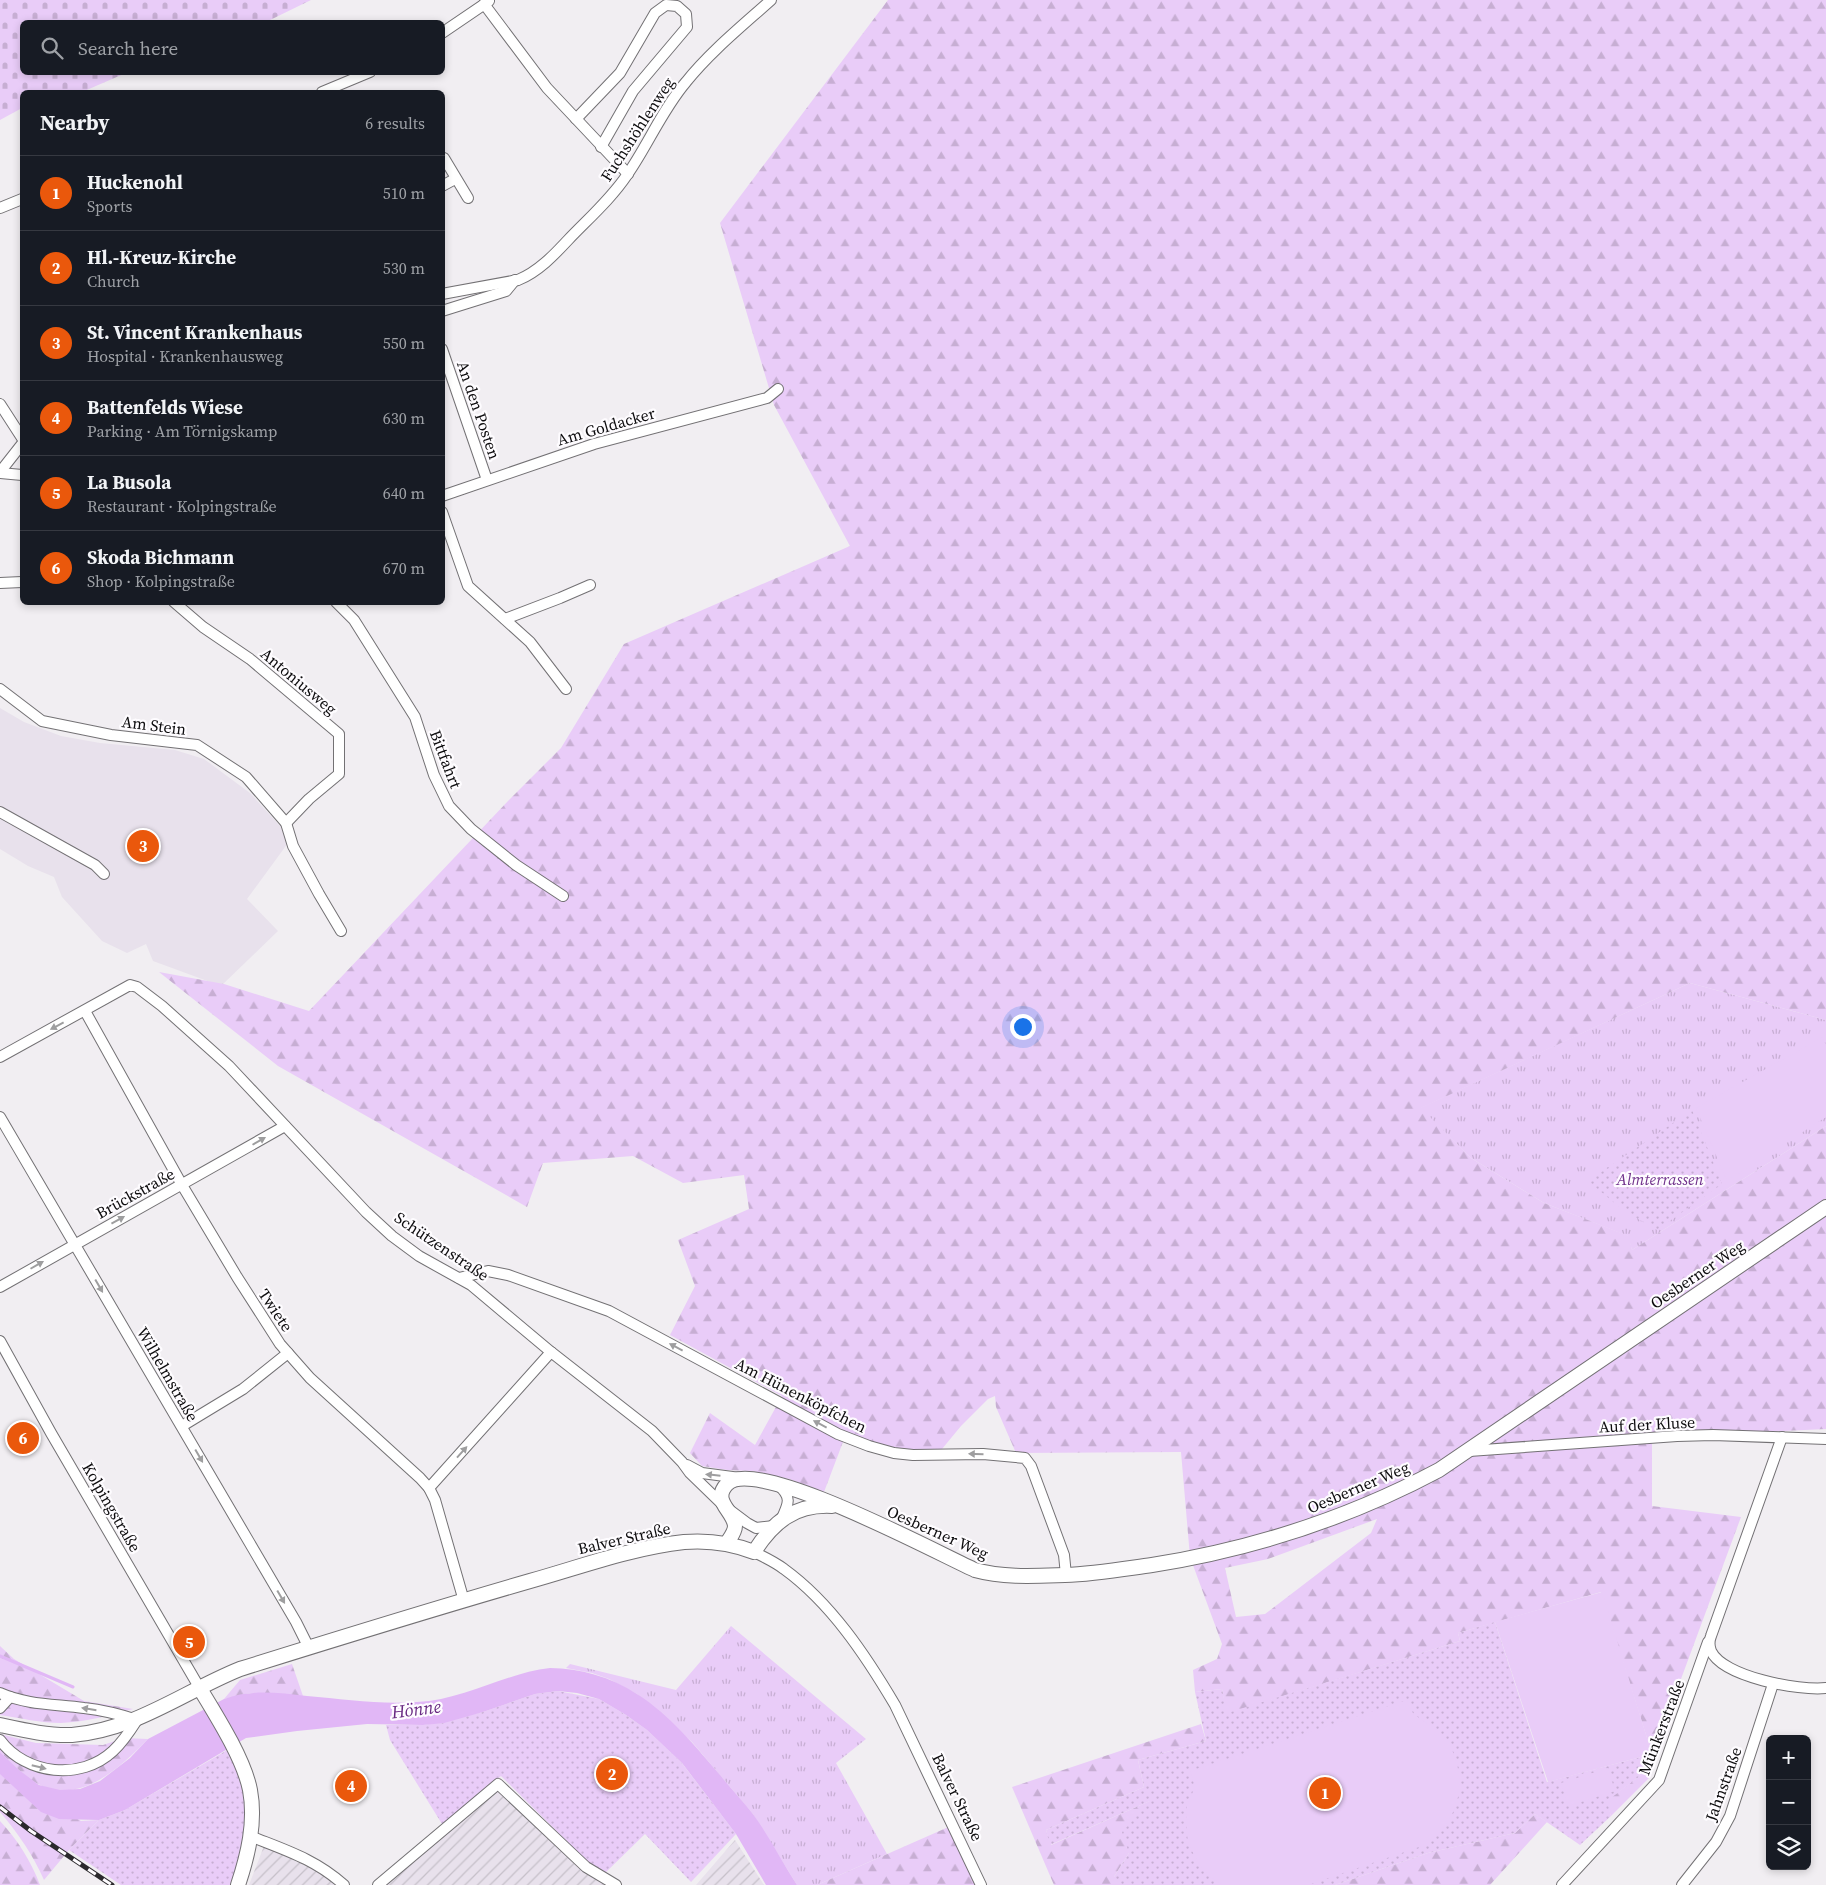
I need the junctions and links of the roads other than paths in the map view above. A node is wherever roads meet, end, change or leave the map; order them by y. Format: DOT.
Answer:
graph roads {
  1 [pos="771,0"];
  2 [pos="487,2"];
  3 [pos="445,31"];
  4 [pos="363,75"];
  5 [pos="327,90"];
  6 [pos="576,119"];
  7 [pos="602,147"];
  8 [pos="445,160"];
  9 [pos="628,174"];
  10 [pos="455,179"];
  11 [pos="445,184"];
  12 [pos="468,198"];
  13 [pos="20,200"];
  14 [pos="0,208"];
  15 [pos="515,280"];
  16 [pos="445,293"];
  17 [pos="445,310"];
  18 [pos="445,358"];
  19 [pos="778,388"];
  20 [pos="0,404"];
  21 [pos="20,435"];
  22 [pos="20,447"];
  23 [pos="0,473"];
  24 [pos="20,475"];
  25 [pos="487,480"];
  26 [pos="445,495"];
  27 [pos="445,521"];
  28 [pos="20,582"];
  29 [pos="0,583"];
  30 [pos="590,585"];
  31 [pos="177,605"];
  32 [pos="339,605"];
  33 [pos="505,619"];
  34 [pos="0,689"];
  35 [pos="566,689"];
  36 [pos="0,812"];
  37 [pos="286,823"];
  38 [pos="104,874"];
  39 [pos="563,896"];
  40 [pos="341,931"];
  41 [pos="85,1011"];
  42 [pos="0,1057"];
  43 [pos="0,1117"];
  44 [pos="285,1126"];
  45 [pos="182,1185"];
  46 [pos="1826,1207"];
  47 [pos="75,1244"];
  48 [pos="459,1278"];
  49 [pos="0,1286"];
  50 [pos="0,1341"];
  51 [pos="551,1352"];
  52 [pos="288,1353"];
  53 [pos="182,1426"];
  54 [pos="1782,1437"];
  55 [pos="1826,1439"];
  56 [pos="1469,1451"];
  57 [pos="682,1462"];
  58 [pos="746,1478"];
  59 [pos="778,1484"];
  60 [pos="429,1488"];
  61 [pos="723,1505"];
  62 [pos="841,1506"];
  63 [pos="778,1523"];
  64 [pos="727,1543"];
  65 [pos="754,1552"];
  66 [pos="1066,1575"];
  67 [pos="464,1601"];
  68 [pos="1710,1638"];
  69 [pos="308,1648"];
  70 [pos="1773,1684"];
  71 [pos="199,1687"];
  72 [pos="1826,1688"];
  73 [pos="0,1693"];
  74 [pos="10,1698"];
  75 [pos="0,1708"];
  76 [pos="137,1720"];
  77 [pos="0,1724"];
  78 [pos="0,1740"];
  79 [pos="250,1836"];
  80 [pos="238,1885"];
  81 [pos="344,1885"];
  82 [pos="378,1885"];
  83 [pos="616,1885"];
  84 [pos="981,1885"];
  85 [pos="1562,1885"];
  86 [pos="1682,1885"];
  1 -- 9 [label="street, Fuchshöhlenweg"];
  2 -- 3 [label="street"];
  2 -- 6 [label="street"];
  4 -- 5 [label="street"];
  6 -- 7 [label="street"];
  6 -- 7 [label="street"];
  7 -- 9 [label="street"];
  8 -- 10 [label="street"];
  9 -- 15 [label="street, Fuchshöhlenweg"];
  10 -- 11 [label="street"];
  10 -- 12 [label="street"];
  13 -- 14 [label="street"];
  15 -- 16 [label="street, Fuchshöhlenweg"];
  15 -- 17 [label="street"];
  18 -- 25 [label="street, An den Posten"];
  19 -- 25 [label="street, Am Goldacker"];
  20 -- 21 [label="street"];
  22 -- 23 [label="street"];
  23 -- 24 [label="street"];
  25 -- 26 [label="street, Am Goldacker"];
  27 -- 33 [label="street"];
  28 -- 29 [label="street"];
  30 -- 33 [label="street"];
  31 -- 37 [label="street, Antoniusweg"];
  32 -- 39 [label="street, Bittfahrt"];
  33 -- 35 [label="street"];
  34 -- 37 [label="street, Am Stein"];
  36 -- 38 [label="street"];
  37 -- 40 [label="street, Am Stein"];
  41 -- 42 [label="street, one-way"];
  41 -- 44 [label="street, Schützenstraße"];
  41 -- 45 [label="street, Twiete"];
  43 -- 47 [label="street, Wilhelmstraße"];
  45 -- 44 [label="street, Brückstraße, one-way"];
  44 -- 48 [label="street, Schützenstraße"];
  47 -- 45 [label="street, Brückstraße, one-way"];
  45 -- 52 [label="street, Twiete"];
  46 -- 56 [label="street, Oesberner Weg"];
  49 -- 47 [label="street, Brückstraße, one-way"];
  47 -- 53 [label="street, Wilhelmstraße, one-way"];
  48 -- 51 [label="street, Schützenstraße"];
  66 -- 48 [label="street, Am Hünenköpfchen, one-way"];
  50 -- 71 [label="street, Kolpingstraße"];
  51 -- 57 [label="street, Schützenstraße"];
  60 -- 51 [label="street, one-way"];
  52 -- 53 [label="street"];
  52 -- 60 [label="street, Twiete"];
  53 -- 69 [label="street, Wilhelmstraße, one-way"];
  54 -- 55 [label="street, Auf der Kluse"];
  54 -- 56 [label="street, Auf der Kluse"];
  54 -- 68 [label="street, Münkerstraße"];
  56 -- 66 [label="street, Oesberner Weg"];
  58 -- 57 [label="street, Oesberner Weg, one-way"];
  57 -- 61 [label="street, Schützenstraße"];
  58 -- 59 [label="street, Oesberner Weg"];
  58 -- 61 [label="street"];
  59 -- 62 [label="street, Oesberner Weg"];
  59 -- 63 [label="street, Oesberner Weg"];
  60 -- 67 [label="street, Twiete"];
  61 -- 63 [label="street, Schützenstraße"];
  61 -- 64 [label="street, Schützenstraße"];
  62 -- 63 [label="street, Oesberner Weg"];
  62 -- 66 [label="street, Oesberner Weg"];
  63 -- 65 [label="street, Oesberner Weg"];
  64 -- 65 [label="street, Balver Straße"];
  64 -- 67 [label="street, Balver Straße"];
  65 -- 84 [label="street, Balver Straße"];
  67 -- 69 [label="street, Balver Straße"];
  68 -- 70 [label="street"];
  68 -- 85 [label="street, Münkerstraße"];
  69 -- 71 [label="street, Balver Straße"];
  70 -- 72 [label="street"];
  70 -- 86 [label="street, Jahnstraße"];
  71 -- 76 [label="street, Balver Straße"];
  71 -- 79 [label="street"];
  73 -- 74 [label="street"];
  74 -- 75 [label="street"];
  76 -- 74 [label="street, one-way"];
  76 -- 77 [label="street, Balver Straße"];
  78 -- 76 [label="street, one-way"];
  79 -- 80 [label="street"];
  79 -- 81 [label="street"];
  82 -- 83 [label="street"];
}
